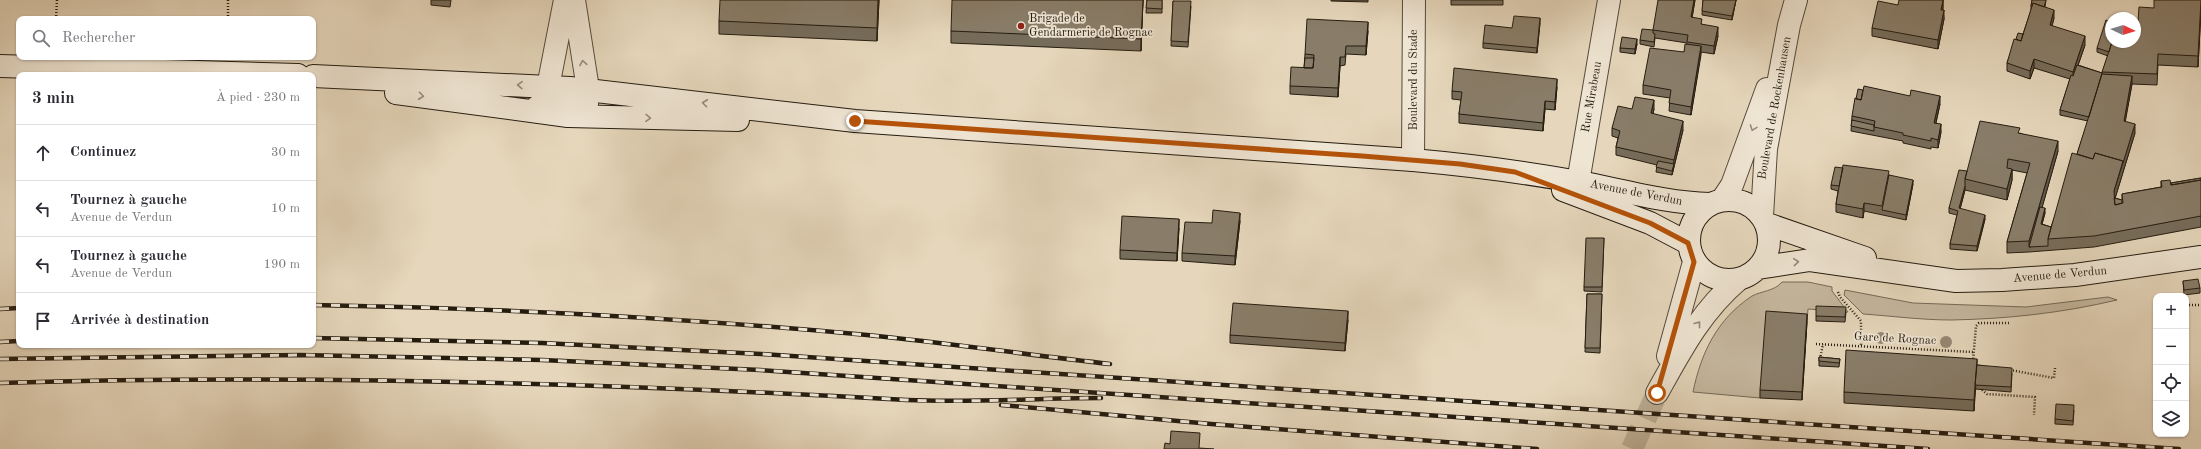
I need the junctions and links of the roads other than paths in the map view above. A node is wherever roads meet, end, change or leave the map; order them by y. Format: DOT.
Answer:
graph roads {
  1 [pos="565,0"];
  2 [pos="574,0"];
  3 [pos="1414,0"];
  4 [pos="1609,0"];
  5 [pos="1796,0"];
  6 [pos="1789,25"];
  7 [pos="0,66"];
  8 [pos="189,72"];
  9 [pos="316,76"];
  10 [pos="316,82"];
  11 [pos="548,87"];
  12 [pos="587,96"];
  13 [pos="518,108"];
  14 [pos="620,118"];
  15 [pos="855,121"];
  16 [pos="1413,160"];
  17 [pos="1576,188"];
  18 [pos="1716,202"];
  19 [pos="1764,220"];
  20 [pos="1691,253"];
  21 [pos="2201,258"];
  22 [pos="1758,268"];
  23 [pos="1919,276"];
  24 [pos="1739,279"];
  1 -- 11 [label="main road"];
  12 -- 2 [label="main road, one-way"];
  3 -- 16 [label="main road, Boulevard du Stade"];
  4 -- 17 [label="main road, Rue Mirabeau"];
  5 -- 6 [label="main road, Boulevard de Rockenhausen"];
  6 -- 18 [label="main road, Boulevard de Rockenhausen, one-way"];
  6 -- 19 [label="main road, Boulevard de Rockenhausen"];
  7 -- 8 [label="main road"];
  11 -- 9 [label="main road, one-way"];
  10 -- 13 [label="main road, one-way"];
  11 -- 12 [label="main road"];
  12 -- 13 [label="main road"];
  12 -- 14 [label="main road"];
  15 -- 12 [label="main road, one-way"];
  13 -- 14 [label="main road"];
  14 -- 15 [label="main road, one-way"];
  15 -- 16 [label="main road, Avenue de Verdun"];
  16 -- 17 [label="main road, Avenue de Verdun"];
  17 -- 18 [label="main road, Avenue de Verdun"];
  17 -- 20 [label="main road, Avenue de Verdun"];
  18 -- 19 [label="main road, Avenue de Verdun"];
  18 -- 20 [label="main road, Avenue de Verdun"];
  19 -- 22 [label="main road"];
  19 -- 23 [label="main road, Avenue de Verdun"];
  20 -- 24 [label="main road, Avenue de Verdun"];
  20 -- 24 [label="main road, one-way"];
  21 -- 23 [label="main road, Avenue de Verdun"];
  22 -- 23 [label="main road, Avenue de Verdun, one-way"];
  22 -- 24 [label="main road, Avenue de Verdun"];
}
